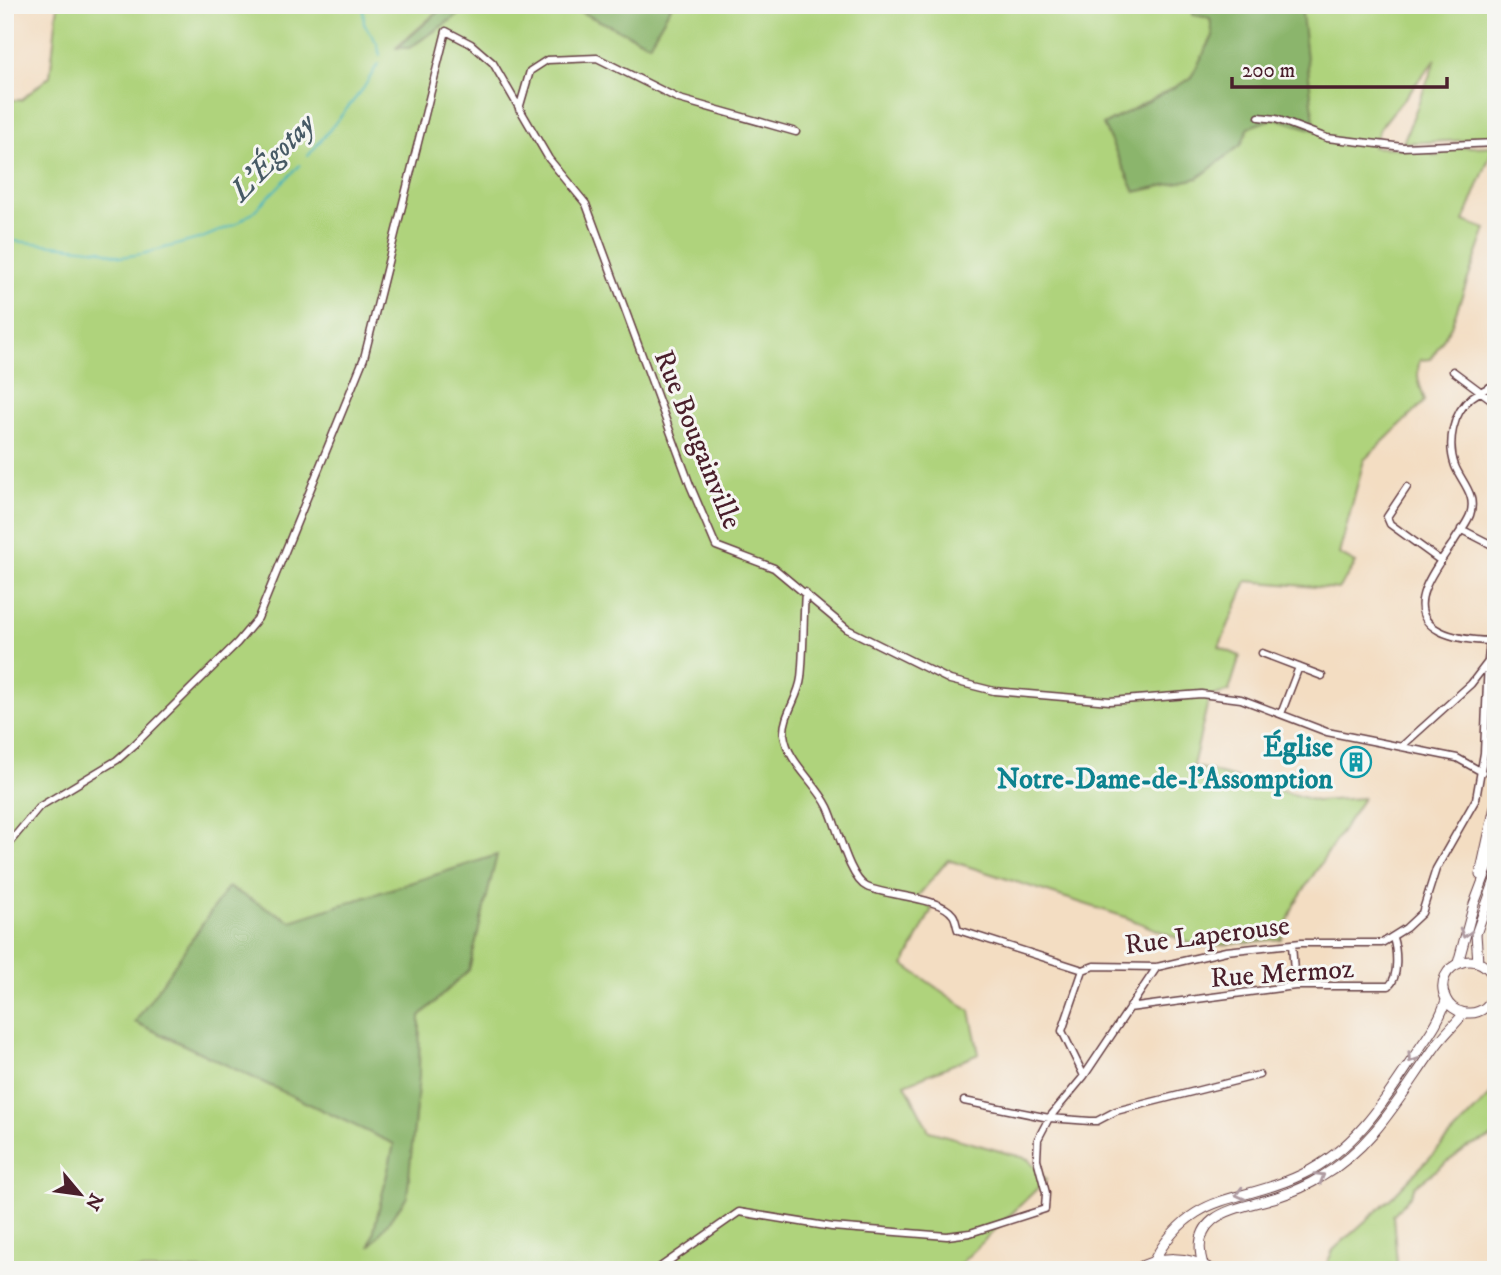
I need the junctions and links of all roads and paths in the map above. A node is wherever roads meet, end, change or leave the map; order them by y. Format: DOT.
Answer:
graph roads {
  1 [pos="519,108"];
  2 [pos="1259,117"];
  3 [pos="796,132"];
  4 [pos="1496,143"];
  5 [pos="1453,371"];
  6 [pos="1496,384"];
  7 [pos="1481,392"];
  8 [pos="1496,403"];
  9 [pos="1407,487"];
  10 [pos="1461,529"];
  11 [pos="1496,547"];
  12 [pos="1441,561"];
  13 [pos="805,592"];
  14 [pos="1496,627"];
  15 [pos="1490,641"];
  16 [pos="1262,653"];
  17 [pos="1488,662"];
  18 [pos="1299,667"];
  19 [pos="1322,676"];
  20 [pos="1281,714"];
  21 [pos="1401,747"];
  22 [pos="1482,772"];
  23 [pos="1496,802"];
  24 [pos="1496,846"];
  25 [pos="5,848"];
  26 [pos="1496,877"];
  27 [pos="1496,883"];
  28 [pos="1491,901"];
  29 [pos="1474,904"];
  30 [pos="1393,938"];
  31 [pos="1292,944"];
  32 [pos="1478,962"];
  33 [pos="1458,963"];
  34 [pos="1157,967"];
  35 [pos="1492,969"];
  36 [pos="1083,970"];
  37 [pos="1496,985"];
  38 [pos="1295,986"];
  39 [pos="1495,994"];
  40 [pos="1446,1000"];
  41 [pos="1128,1008"];
  42 [pos="1464,1013"];
  43 [pos="1259,1075"];
  44 [pos="1084,1076"];
  45 [pos="964,1101"];
  46 [pos="1049,1118"];
  47 [pos="1153,1262"];
  48 [pos="1207,1267"];
  49 [pos="656,1270"];
  50 [pos="1136,1270"];
  1 -- 3 [label="street"];
  1 -- 13 [label="street, Rue Bougainville"];
  1 -- 25 [label="street, Rue Bougainville"];
  2 -- 4 [label="street"];
  5 -- 7 [label="street"];
  6 -- 7 [label="street"];
  7 -- 8 [label="street"];
  7 -- 10 [label="street"];
  9 -- 12 [label="street"];
  10 -- 11 [label="street"];
  10 -- 12 [label="street"];
  12 -- 15 [label="street"];
  13 -- 20 [label="street, Rue Bougainville"];
  13 -- 36 [label="street, Rue Laperouse"];
  14 -- 15 [label="street"];
  15 -- 17 [label="street"];
  16 -- 18 [label="street"];
  17 -- 21 [label="street"];
  17 -- 22 [label="street"];
  18 -- 19 [label="street"];
  18 -- 20 [label="street"];
  20 -- 21 [label="street, Rue Bougainville"];
  21 -- 22 [label="street, Rue Bougainville"];
  22 -- 30 [label="street"];
  23 -- 29 [label="main road"];
  24 -- 29 [label="main road"];
  26 -- 28 [label="main road"];
  27 -- 28 [label="main road"];
  28 -- 32 [label="main road"];
  29 -- 33 [label="main road, one-way"];
  30 -- 31 [label="street, Rue Laperouse"];
  30 -- 38 [label="street, Rue Mermoz"];
  31 -- 34 [label="street, Rue Laperouse"];
  31 -- 38 [label="street"];
  32 -- 33 [label="main road"];
  32 -- 35 [label="main road"];
  33 -- 40 [label="main road"];
  34 -- 36 [label="street, Rue Laperouse"];
  34 -- 41 [label="street"];
  35 -- 37 [label="main road"];
  36 -- 44 [label="street"];
  37 -- 39 [label="main road"];
  38 -- 41 [label="street, Rue Mermoz"];
  39 -- 42 [label="main road"];
  40 -- 42 [label="main road"];
  40 -- 47 [label="main road, one-way"];
  41 -- 44 [label="street"];
  48 -- 42 [label="main road, one-way"];
  43 -- 46 [label="street"];
  44 -- 46 [label="street"];
  45 -- 46 [label="street"];
  46 -- 49 [label="street"];
  47 -- 48 [label="main road"];
  47 -- 50 [label="main road"];
}
